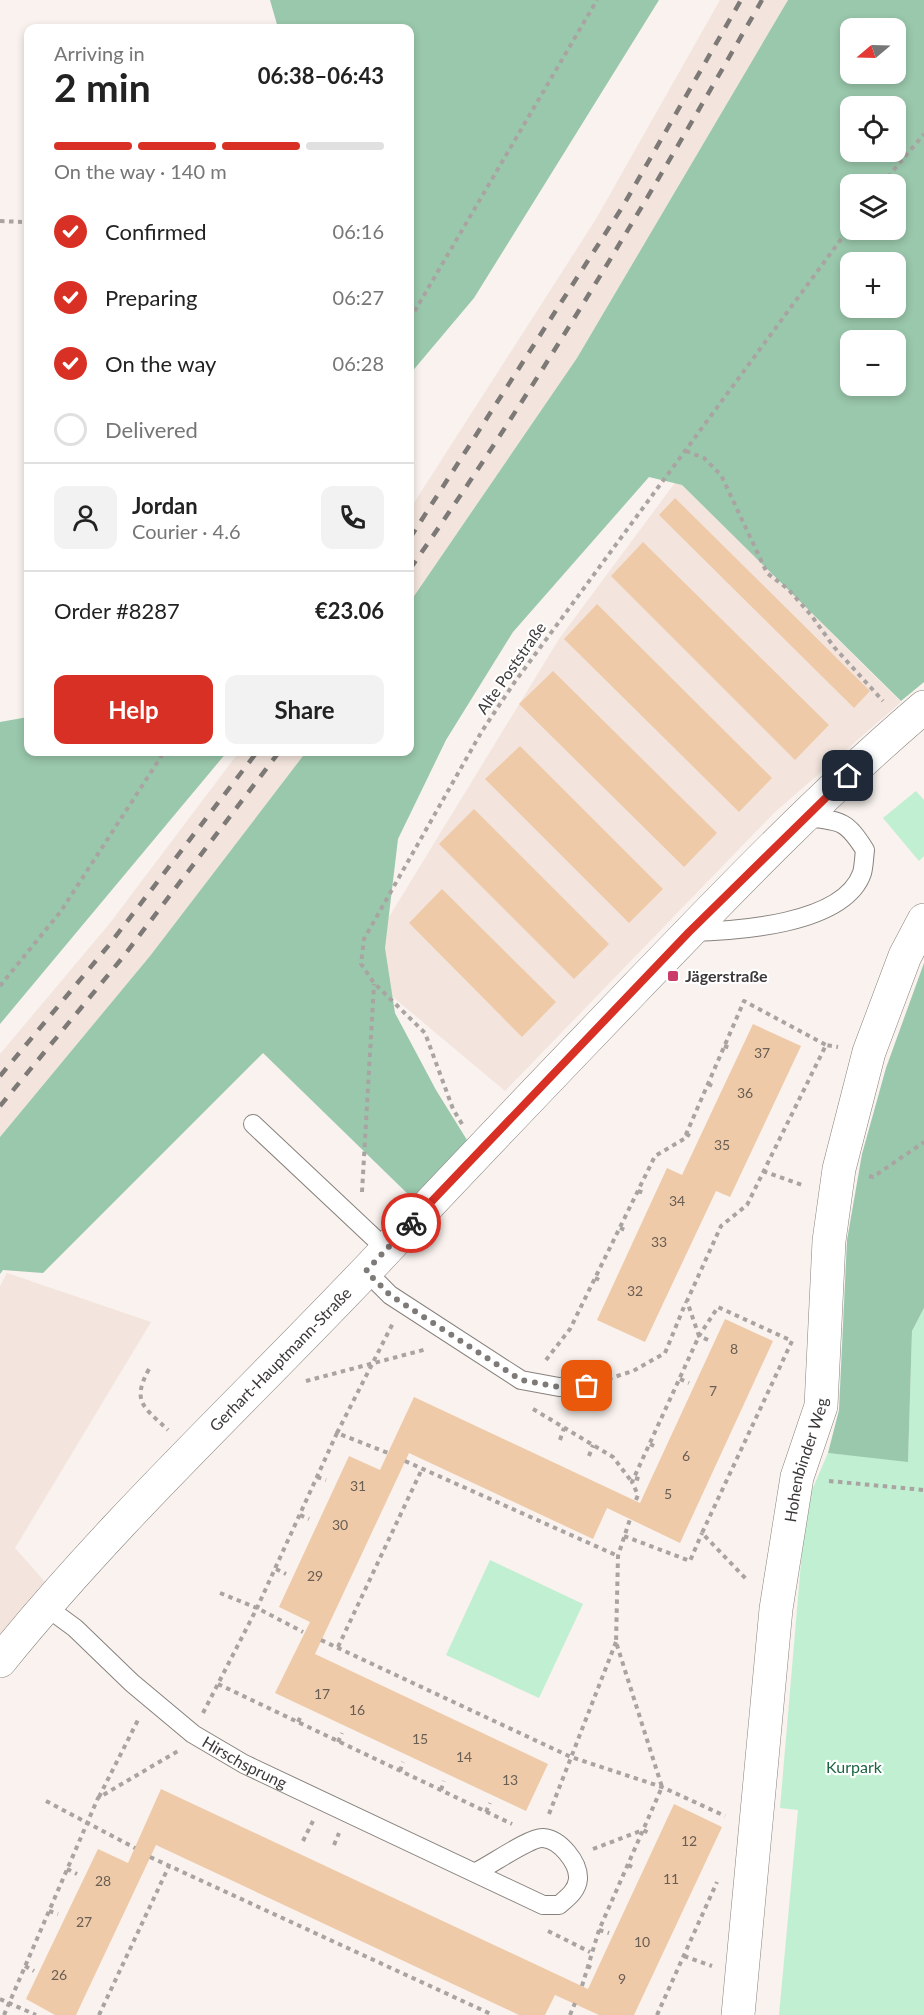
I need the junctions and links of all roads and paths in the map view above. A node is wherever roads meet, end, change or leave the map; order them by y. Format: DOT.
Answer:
graph roads {
  1 [pos="597,0"];
  2 [pos="924,134"];
  3 [pos="890,174"];
  4 [pos="0,221"];
  5 [pos="22,222"];
  6 [pos="840,240"];
  7 [pos="414,312"];
  8 [pos="686,451"];
  9 [pos="913,717"];
  10 [pos="161,756"];
  11 [pos="806,817"];
  12 [pos="924,920"];
  13 [pos="689,932"];
  14 [pos="374,983"];
  15 [pos="0,986"];
  16 [pos="826,1045"];
  17 [pos="724,1046"];
  18 [pos="730,1048"];
  19 [pos="869,1052"];
  20 [pos="708,1084"];
  21 [pos="715,1087"];
  22 [pos="253,1124"];
  23 [pos="686,1134"];
  24 [pos="692,1137"];
  25 [pos="924,1142"];
  26 [pos="478,1150"];
  27 [pos="763,1171"];
  28 [pos="837,1183"];
  29 [pos="638,1191"];
  30 [pos="644,1194"];
  31 [pos="360,1225"];
  32 [pos="620,1227"];
  33 [pos="628,1231"];
  34 [pos="376,1260"];
  35 [pos="595,1278"];
  36 [pos="602,1281"];
  37 [pos="687,1301"];
  38 [pos="395,1319"];
  39 [pos="699,1336"];
  40 [pos="460,1339"];
  41 [pos="708,1340"];
  42 [pos="370,1365"];
  43 [pos="149,1369"];
  44 [pos="680,1379"];
  45 [pos="302,1382"];
  46 [pos="528,1382"];
  47 [pos="689,1383"];
  48 [pos="587,1386"];
  49 [pos="564,1428"];
  50 [pos="336,1433"];
  51 [pos="560,1440"];
  52 [pos="650,1444"];
  53 [pos="593,1445"];
  54 [pos="658,1448"];
  55 [pos="190,1451"];
  56 [pos="388,1453"];
  57 [pos="588,1456"];
  58 [pos="613,1457"];
  59 [pos="405,1461"];
  60 [pos="422,1469"];
  61 [pos="317,1477"];
  62 [pos="797,1477"];
  63 [pos="326,1480"];
  64 [pos="633,1480"];
  65 [pos="642,1480"];
  66 [pos="924,1490"];
  67 [pos="636,1500"];
  68 [pos="300,1515"];
  69 [pos="309,1519"];
  70 [pos="630,1519"];
  71 [pos="702,1533"];
  72 [pos="624,1536"];
  73 [pos="618,1556"];
  74 [pos="276,1569"];
  75 [pos="286,1574"];
  76 [pos="220,1593"];
  77 [pos="45,1606"];
  78 [pos="257,1608"];
  79 [pos="776,1609"];
  80 [pos="303,1632"];
  81 [pos="321,1640"];
  82 [pos="616,1641"];
  83 [pos="338,1647"];
  84 [pos="0,1661"];
  85 [pos="218,1684"];
  86 [pos="152,1700"];
  87 [pos="302,1714"];
  88 [pos="298,1722"];
  89 [pos="342,1733"];
  90 [pos="193,1734"];
  91 [pos="339,1742"];
  92 [pos="571,1757"];
  93 [pos="403,1762"];
  94 [pos="400,1771"];
  95 [pos="444,1781"];
  96 [pos="662,1787"];
  97 [pos="441,1790"];
  98 [pos="99,1798"];
  99 [pos="46,1801"];
  100 [pos="490,1803"];
  101 [pos="486,1812"];
  102 [pos="314,1818"];
  103 [pos="546,1820"];
  104 [pos="88,1821"];
  105 [pos="514,1825"];
  106 [pos="756,1829"];
  107 [pos="643,1830"];
  108 [pos="651,1834"];
  109 [pos="303,1841"];
  110 [pos="135,1848"];
  111 [pos="150,1857"];
  112 [pos="571,1857"];
  113 [pos="628,1865"];
  114 [pos="170,1866"];
  115 [pos="67,1869"];
  116 [pos="636,1869"];
  117 [pos="476,1872"];
  118 [pos="77,1875"];
  119 [pos="720,1875"];
  120 [pos="49,1911"];
  121 [pos="58,1914"];
  122 [pos="599,1930"];
  123 [pos="609,1934"];
  124 [pos="25,1966"];
  125 [pos="587,1966"];
  126 [pos="594,1969"];
  127 [pos="34,1971"];
  128 [pos="582,1986"];
  129 [pos="0,1999"];
  130 [pos="9,2003"];
  131 [pos="575,2003"];
  132 [pos="4,2015"];
  133 [pos="36,2015"];
  134 [pos="99,2015"];
  135 [pos="493,2015"];
  136 [pos="570,2015"];
  137 [pos="657,2015"];
  138 [pos="738,2015"];
  1 -- 7 [label="path"];
  2 -- 3 [label="path"];
  4 -- 5 [label="path"];
  6 -- 8 [label="path, Alte Poststraße"];
  8 -- 9 [label="path"];
  8 -- 14 [label="path, Alte Poststraße"];
  9 -- 11 [label="street, Gerhart-Hauptmann-Straße"];
  10 -- 15 [label="path"];
  11 -- 13 [label="street, Gerhart-Hauptmann-Straße"];
  11 -- 13 [label="lane"];
  12 -- 19 [label="street, Hohenbinder Weg"];
  13 -- 26 [label="street, Gerhart-Hauptmann-Straße"];
  14 -- 26 [label="path, Alte Poststraße"];
  14 -- 31 [label="path"];
  16 -- 17 [label="path"];
  16 -- 19 [label="path"];
  16 -- 27 [label="path"];
  17 -- 18 [label="path"];
  17 -- 20 [label="path"];
  19 -- 28 [label="street, Hohenbinder Weg"];
  20 -- 21 [label="path"];
  20 -- 23 [label="path"];
  22 -- 31 [label="lane"];
  23 -- 24 [label="path"];
  23 -- 29 [label="path"];
  25 -- 28 [label="path"];
  26 -- 34 [label="street, Gerhart-Hauptmann-Straße"];
  27 -- 28 [label="path"];
  27 -- 37 [label="path"];
  28 -- 62 [label="street, Hohenbinder Weg"];
  29 -- 30 [label="path"];
  29 -- 32 [label="path"];
  31 -- 34 [label="lane"];
  32 -- 33 [label="path"];
  32 -- 35 [label="path"];
  34 -- 40 [label="lane"];
  34 -- 55 [label="street, Gerhart-Hauptmann-Straße"];
  35 -- 36 [label="path"];
  35 -- 46 [label="path"];
  37 -- 39 [label="path"];
  37 -- 48 [label="path"];
  38 -- 42 [label="path"];
  39 -- 41 [label="path"];
  39 -- 44 [label="path"];
  39 -- 71 [label="path"];
  40 -- 42 [label="path"];
  40 -- 46 [label="lane"];
  42 -- 45 [label="path"];
  42 -- 50 [label="path"];
  43 -- 55 [label="path"];
  44 -- 47 [label="path"];
  44 -- 52 [label="path"];
  46 -- 48 [label="lane"];
  49 -- 51 [label="path"];
  50 -- 56 [label="path"];
  50 -- 61 [label="path"];
  52 -- 54 [label="path"];
  52 -- 64 [label="path"];
  53 -- 57 [label="path"];
  55 -- 77 [label="street, Gerhart-Hauptmann-Straße"];
  58 -- 64 [label="path"];
  59 -- 60 [label="path"];
  60 -- 73 [label="path"];
  60 -- 83 [label="path"];
  61 -- 63 [label="path"];
  61 -- 68 [label="path"];
  62 -- 66 [label="path"];
  62 -- 79 [label="street, Hohenbinder Weg"];
  64 -- 65 [label="path"];
  64 -- 67 [label="path"];
  68 -- 69 [label="path"];
  68 -- 74 [label="path"];
  70 -- 72 [label="path"];
  71 -- 72 [label="path"];
  71 -- 79 [label="path"];
  72 -- 73 [label="path"];
  73 -- 82 [label="path"];
  74 -- 75 [label="path"];
  74 -- 78 [label="path"];
  76 -- 78 [label="path"];
  77 -- 84 [label="street, Gerhart-Hauptmann-Straße"];
  77 -- 86 [label="lane, Hirschsprung"];
  78 -- 80 [label="path"];
  78 -- 85 [label="path"];
  79 -- 106 [label="street, Hohenbinder Weg"];
  81 -- 83 [label="path"];
  82 -- 92 [label="path"];
  82 -- 96 [label="path"];
  83 -- 92 [label="path"];
  85 -- 88 [label="path"];
  85 -- 90 [label="path"];
  86 -- 90 [label="lane, Hirschsprung"];
  86 -- 98 [label="path"];
  87 -- 88 [label="path"];
  88 -- 91 [label="path"];
  89 -- 91 [label="path"];
  90 -- 98 [label="path"];
  90 -- 117 [label="lane, Hirschsprung"];
  91 -- 94 [label="path"];
  92 -- 96 [label="path"];
  92 -- 103 [label="path"];
  93 -- 94 [label="path"];
  94 -- 97 [label="path"];
  95 -- 97 [label="path"];
  96 -- 106 [label="path"];
  96 -- 107 [label="path"];
  97 -- 101 [label="path"];
  98 -- 104 [label="path"];
  99 -- 104 [label="path"];
  100 -- 101 [label="path"];
  101 -- 105 [label="path"];
  102 -- 109 [label="path"];
  104 -- 110 [label="path"];
  104 -- 115 [label="path"];
  106 -- 138 [label="street, Hohenbinder Weg"];
  107 -- 108 [label="path"];
  107 -- 112 [label="path"];
  107 -- 113 [label="path"];
  111 -- 114 [label="path"];
  112 -- 117 [label="lane"];
  112 -- 117 [label="lane, Hirschsprung"];
  113 -- 116 [label="path"];
  113 -- 122 [label="path"];
  114 -- 134 [label="path"];
  114 -- 135 [label="path"];
  115 -- 118 [label="path"];
  115 -- 120 [label="path"];
  119 -- 137 [label="path"];
  120 -- 121 [label="path"];
  120 -- 124 [label="path"];
  122 -- 123 [label="path"];
  122 -- 125 [label="path"];
  124 -- 127 [label="path"];
  124 -- 130 [label="path"];
  125 -- 126 [label="path"];
  125 -- 128 [label="path"];
  129 -- 130 [label="path"];
  130 -- 132 [label="path"];
  130 -- 133 [label="path"];
  131 -- 136 [label="path"];
}
